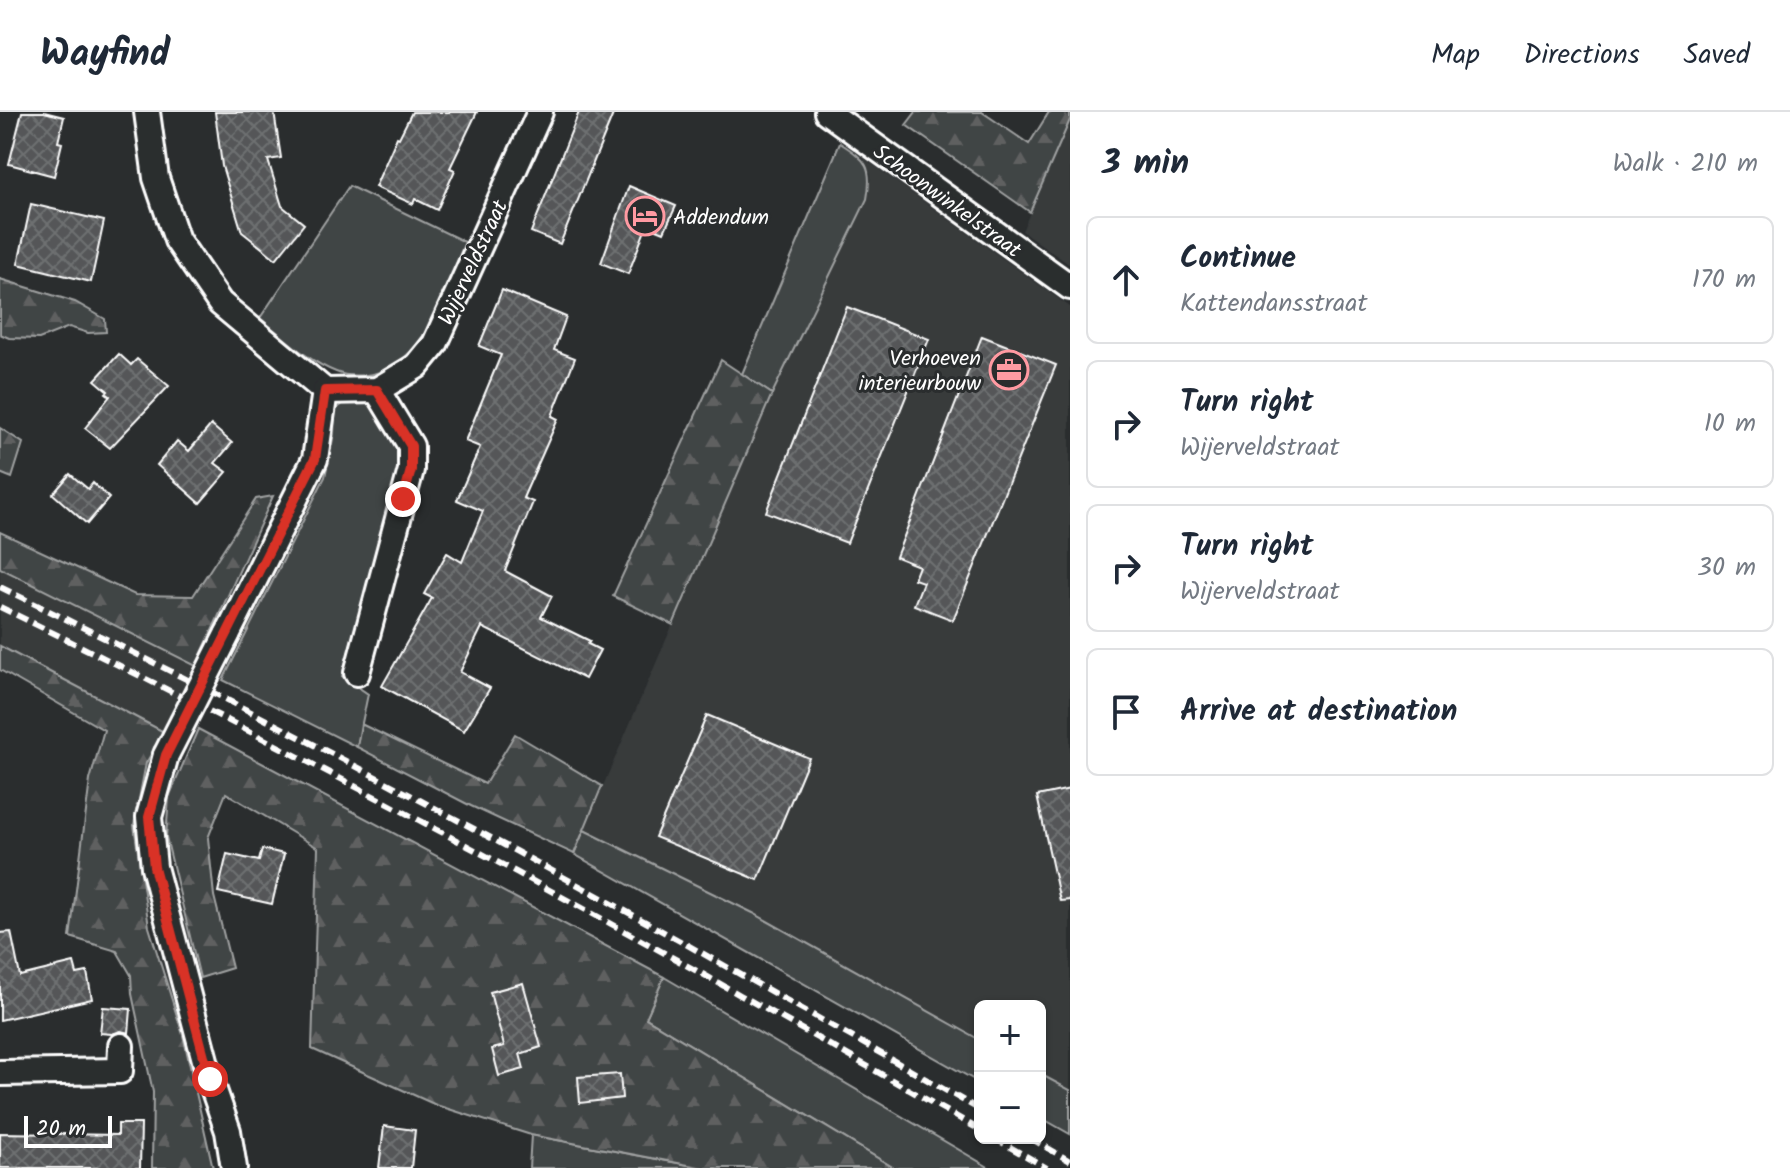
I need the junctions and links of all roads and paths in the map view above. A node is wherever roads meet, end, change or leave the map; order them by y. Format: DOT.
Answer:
graph roads {
  1 [pos="147,112"];
  2 [pos="540,112"];
  3 [pos="827,112"];
  4 [pos="1070,287"];
  5 [pos="377,390"];
  6 [pos="325,391"];
  7 [pos="357,673"];
  8 [pos="121,1046"];
  9 [pos="0,1073"];
  10 [pos="234,1168"];
  1 -- 6 [label="street"];
  2 -- 5 [label="street, Wijerveldstraat"];
  3 -- 4 [label="street, Schoonwinkelstraat"];
  5 -- 6 [label="street, Wijerveldstraat"];
  5 -- 7 [label="street"];
  6 -- 10 [label="street, bridge"];
  8 -- 9 [label="street"];
}
